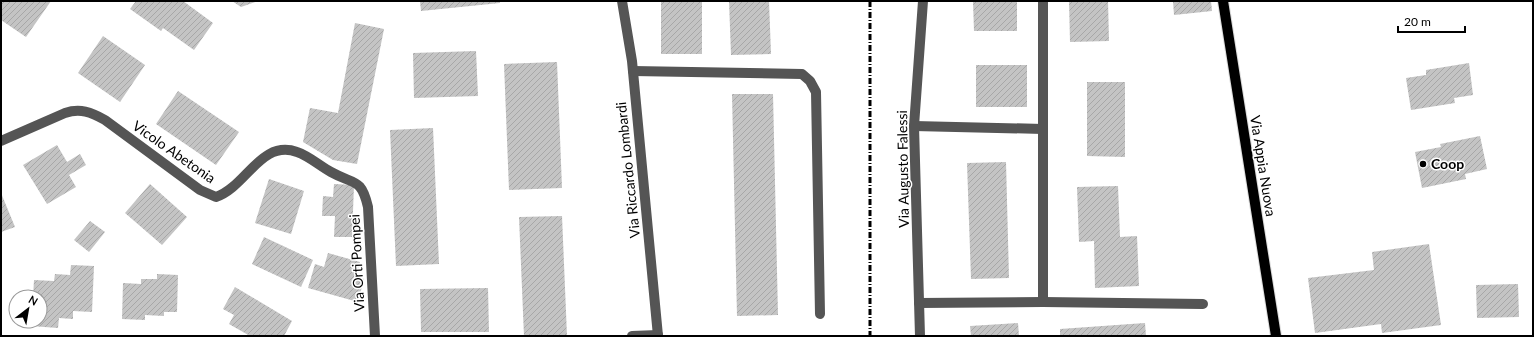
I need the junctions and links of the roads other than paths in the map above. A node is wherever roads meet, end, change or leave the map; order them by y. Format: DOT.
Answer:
graph roads {
  1 [pos="622,1"];
  2 [pos="924,1"];
  3 [pos="1043,1"];
  4 [pos="1223,1"];
  5 [pos="633,71"];
  6 [pos="914,126"];
  7 [pos="1043,129"];
  8 [pos="1,141"];
  9 [pos="364,190"];
  10 [pos="1043,302"];
  11 [pos="919,303"];
  12 [pos="1203,304"];
  13 [pos="820,314"];
  14 [pos="658,335"];
  15 [pos="373,336"];
  16 [pos="632,336"];
  17 [pos="920,336"];
  18 [pos="1276,336"];
  1 -- 5 [label="street, Via Riccardo Lombardi"];
  2 -- 6 [label="street, Via Augusto Falessi"];
  3 -- 7 [label="street"];
  4 -- 18 [label="main road, Via Appia Nuova"];
  5 -- 13 [label="street"];
  5 -- 14 [label="street, Via Riccardo Lombardi"];
  6 -- 7 [label="street"];
  6 -- 11 [label="street, Via Augusto Falessi"];
  7 -- 10 [label="street"];
  8 -- 9 [label="street, Vicolo Abetonia"];
  9 -- 15 [label="street, Via Orti Pompei"];
  10 -- 11 [label="street"];
  10 -- 12 [label="street"];
  11 -- 17 [label="street, Via Augusto Falessi"];
  14 -- 16 [label="street"];
}
